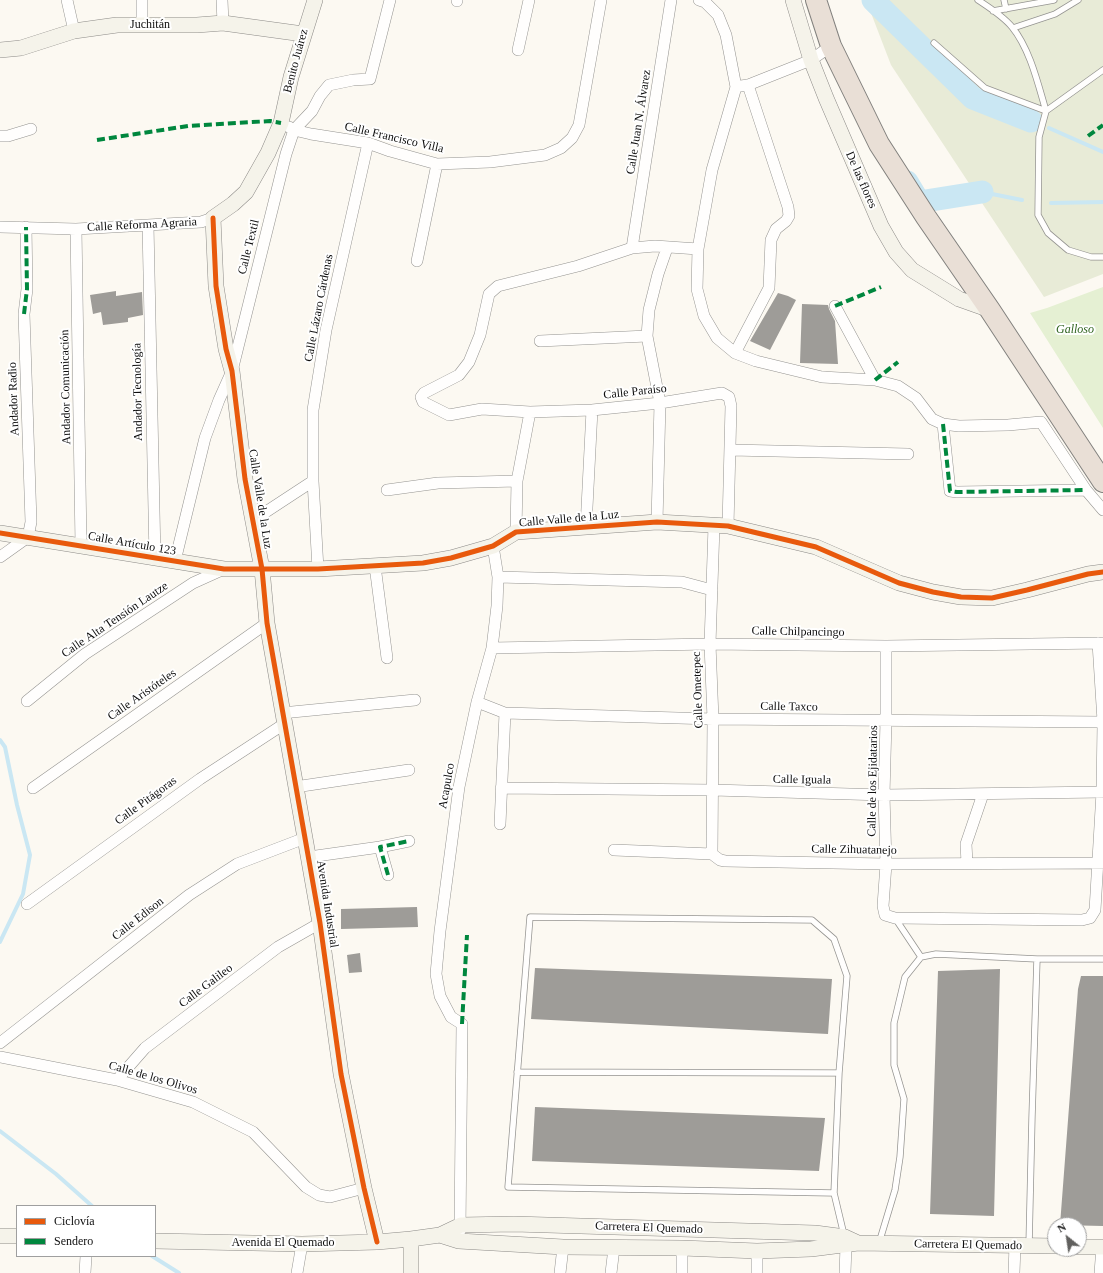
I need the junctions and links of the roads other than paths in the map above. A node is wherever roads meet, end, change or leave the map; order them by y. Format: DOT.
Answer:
graph roads {
  1 [pos="67,0"];
  2 [pos="142,0"];
  3 [pos="222,0"];
  4 [pos="314,0"];
  5 [pos="390,0"];
  6 [pos="529,0"];
  7 [pos="601,0"];
  8 [pos="671,0"];
  9 [pos="699,0"];
  10 [pos="793,0"];
  11 [pos="816,0"];
  12 [pos="978,0"];
  13 [pos="1004,0"];
  14 [pos="1054,0"];
  15 [pos="1078,0"];
  16 [pos="1006,9"];
  17 [pos="993,11"];
  18 [pos="223,23"];
  19 [pos="142,25"];
  20 [pos="1013,28"];
  21 [pos="74,32"];
  22 [pos="303,34"];
  23 [pos="934,43"];
  24 [pos="831,46"];
  25 [pos="0,50"];
  26 [pos="518,50"];
  27 [pos="810,60"];
  28 [pos="1103,70"];
  29 [pos="748,85"];
  30 [pos="736,87"];
  31 [pos="1046,111"];
  32 [pos="281,123"];
  33 [pos="32,129"];
  34 [pos="294,130"];
  35 [pos="0,136"];
  36 [pos="368,143"];
  37 [pos="437,164"];
  38 [pos="213,218"];
  39 [pos="148,225"];
  40 [pos="0,227"];
  41 [pos="26,227"];
  42 [pos="76,229"];
  43 [pos="632,248"];
  44 [pos="667,248"];
  45 [pos="698,249"];
  46 [pos="1103,257"];
  47 [pos="417,260"];
  48 [pos="835,306"];
  49 [pos="990,310"];
  50 [pos="647,336"];
  51 [pos="540,342"];
  52 [pos="735,353"];
  53 [pos="232,371"];
  54 [pos="875,380"];
  55 [pos="660,403"];
  56 [pos="592,410"];
  57 [pos="530,412"];
  58 [pos="943,424"];
  59 [pos="731,450"];
  60 [pos="908,454"];
  61 [pos="517,481"];
  62 [pos="314,482"];
  63 [pos="1094,486"];
  64 [pos="387,490"];
  65 [pos="1103,510"];
  66 [pos="252,521"];
  67 [pos="657,522"];
  68 [pos="721,526"];
  69 [pos="586,527"];
  70 [pos="516,532"];
  71 [pos="0,533"];
  72 [pos="28,537"];
  73 [pos="81,545"];
  74 [pos="493,546"];
  75 [pos="0,557"];
  76 [pos="155,558"];
  77 [pos="175,561"];
  78 [pos="375,566"];
  79 [pos="224,569"];
  80 [pos="262,569"];
  81 [pos="318,569"];
  82 [pos="1103,572"];
  83 [pos="498,577"];
  84 [pos="712,590"];
  85 [pos="267,623"];
  86 [pos="1100,643"];
  87 [pos="710,644"];
  88 [pos="886,646"];
  89 [pos="492,648"];
  90 [pos="387,658"];
  91 [pos="415,700"];
  92 [pos="26,701"];
  93 [pos="477,702"];
  94 [pos="505,713"];
  95 [pos="283,718"];
  96 [pos="713,719"];
  97 [pos="886,721"];
  98 [pos="1103,722"];
  99 [pos="409,770"];
  100 [pos="295,787"];
  101 [pos="33,788"];
  102 [pos="500,788"];
  103 [pos="713,790"];
  104 [pos="1102,792"];
  105 [pos="983,794"];
  106 [pos="884,795"];
  107 [pos="500,824"];
  108 [pos="305,838"];
  109 [pos="409,841"];
  110 [pos="380,847"];
  111 [pos="614,850"];
  112 [pos="712,854"];
  113 [pos="309,857"];
  114 [pos="1100,862"];
  115 [pos="967,863"];
  116 [pos="886,864"];
  117 [pos="388,875"];
  118 [pos="27,904"];
  119 [pos="890,917"];
  120 [pos="320,923"];
  121 [pos="921,957"];
  122 [pos="1103,958"];
  123 [pos="1037,959"];
  124 [pos="0,1043"];
  125 [pos="0,1057"];
  126 [pos="517,1072"];
  127 [pos="839,1073"];
  128 [pos="117,1080"];
  129 [pos="364,1188"];
  130 [pos="834,1193"];
  131 [pos="461,1225"];
  132 [pos="440,1235"];
  133 [pos="0,1236"];
  134 [pos="16,1236"];
  135 [pos="411,1239"];
  136 [pos="156,1240"];
  137 [pos="459,1241"];
  138 [pos="377,1242"];
  139 [pos="849,1242"];
  140 [pos="879,1243"];
  141 [pos="302,1244"];
  142 [pos="1022,1245"];
  143 [pos="1047,1246"];
  144 [pos="562,1247"];
  145 [pos="1087,1247"];
  146 [pos="1102,1247"];
  147 [pos="614,1248"];
  148 [pos="682,1248"];
  149 [pos="757,1251"];
  150 [pos="86,1257"];
  151 [pos="85,1273"];
  152 [pos="297,1273"];
  153 [pos="411,1273"];
  154 [pos="560,1273"];
  155 [pos="611,1273"];
  156 [pos="682,1273"];
  157 [pos="757,1273"];
  158 [pos="845,1273"];
  159 [pos="1014,1273"];
  160 [pos="1100,1273"];
  1 -- 21 [label="street"];
  2 -- 19 [label="street"];
  3 -- 18 [label="street"];
  4 -- 22 [label="street, Benito Juárez"];
  5 -- 34 [label="street"];
  6 -- 26 [label="street"];
  7 -- 37 [label="street, Calle Francisco Villa"];
  8 -- 43 [label="street, Calle Juan N. Álvarez"];
  9 -- 30 [label="street"];
  10 -- 27 [label="street, De las flores"];
  11 -- 24 [label="highway"];
  12 -- 17 [label="lane"];
  13 -- 16 [label="lane"];
  14 -- 16 [label="lane"];
  15 -- 20 [label="lane"];
  16 -- 17 [label="lane"];
  17 -- 20 [label="lane"];
  18 -- 19 [label="street, Juchitán"];
  18 -- 22 [label="street, Juchitán"];
  19 -- 21 [label="street, Juchitán"];
  20 -- 31 [label="lane"];
  21 -- 25 [label="street, Juchitán"];
  22 -- 32 [label="street, Benito Juárez"];
  23 -- 31 [label="lane"];
  24 -- 27 [label="street"];
  24 -- 49 [label="highway"];
  27 -- 29 [label="street"];
  27 -- 49 [label="street, De las flores"];
  28 -- 31 [label="lane"];
  29 -- 30 [label="street"];
  29 -- 52 [label="street"];
  30 -- 45 [label="street"];
  31 -- 46 [label="lane"];
  32 -- 34 [label="street, Calle Francisco Villa"];
  32 -- 38 [label="street, Calle Reforma Agraria"];
  33 -- 35 [label="street"];
  34 -- 36 [label="street, Calle Francisco Villa"];
  34 -- 53 [label="street, Calle Textil"];
  36 -- 37 [label="street, Calle Francisco Villa"];
  36 -- 62 [label="street, Calle Lázaro Cárdenas"];
  37 -- 47 [label="street"];
  38 -- 39 [label="street, Calle Reforma Agraria"];
  38 -- 53 [label="street, Calle Valle de la Luz"];
  39 -- 42 [label="street, Calle Reforma Agraria"];
  39 -- 76 [label="street, Andador Tecnología"];
  40 -- 41 [label="street, Calle Reforma Agraria"];
  41 -- 42 [label="street, Calle Reforma Agraria"];
  41 -- 72 [label="street, Andador Radio"];
  42 -- 73 [label="street, Andador Comunicación"];
  43 -- 44 [label="street"];
  43 -- 57 [label="street, Calle Paraíso"];
  44 -- 45 [label="street"];
  44 -- 50 [label="street"];
  45 -- 52 [label="street"];
  48 -- 54 [label="street"];
  49 -- 63 [label="highway"];
  50 -- 51 [label="street"];
  50 -- 55 [label="street"];
  52 -- 54 [label="street"];
  53 -- 66 [label="street, Calle Valle de la Luz"];
  53 -- 77 [label="street, Calle Textil"];
  54 -- 58 [label="street"];
  55 -- 56 [label="street, Calle Paraíso"];
  55 -- 59 [label="street, Calle Paraíso"];
  55 -- 67 [label="street"];
  56 -- 57 [label="street, Calle Paraíso"];
  56 -- 69 [label="street"];
  57 -- 61 [label="street"];
  58 -- 63 [label="street"];
  58 -- 63 [label="street"];
  59 -- 60 [label="street"];
  59 -- 68 [label="street, Calle Paraíso"];
  61 -- 64 [label="street"];
  61 -- 70 [label="street"];
  62 -- 66 [label="street"];
  62 -- 81 [label="street, Calle Lázaro Cárdenas"];
  63 -- 65 [label="street"];
  66 -- 80 [label="street, Calle Valle de la Luz"];
  67 -- 68 [label="street, Calle Valle de la Luz"];
  67 -- 69 [label="street, Calle Valle de la Luz"];
  68 -- 82 [label="street, Calle Valle de la Luz"];
  68 -- 84 [label="street, Calle Ometepec"];
  69 -- 70 [label="street, Calle Valle de la Luz"];
  70 -- 74 [label="street, Calle Valle de la Luz"];
  71 -- 72 [label="street, Calle Artículo 123"];
  72 -- 73 [label="street, Calle Artículo 123"];
  72 -- 75 [label="street"];
  73 -- 76 [label="street, Calle Artículo 123"];
  74 -- 78 [label="street, Calle Valle de la Luz"];
  74 -- 83 [label="street, Acapulco"];
  76 -- 77 [label="street, Calle Artículo 123"];
  77 -- 79 [label="street, Calle Artículo 123"];
  78 -- 81 [label="street, Calle Valle de la Luz"];
  78 -- 90 [label="street"];
  79 -- 80 [label="street, Calle Artículo 123"];
  79 -- 92 [label="street, Calle Alta Tensión Lautze"];
  80 -- 81 [label="street, Calle Valle de la Luz"];
  80 -- 85 [label="street, Avenida Industrial"];
  83 -- 84 [label="street"];
  83 -- 89 [label="street, Acapulco"];
  84 -- 87 [label="street, Calle Ometepec"];
  85 -- 95 [label="street, Avenida Industrial"];
  85 -- 101 [label="street, Calle Aristóteles"];
  86 -- 88 [label="street, Calle Chilpancingo"];
  86 -- 98 [label="street"];
  87 -- 88 [label="street, Calle Chilpancingo"];
  87 -- 89 [label="street, Calle Chilpancingo"];
  87 -- 96 [label="street, Calle Ometepec"];
  88 -- 97 [label="street, Calle de los Ejidatarios"];
  89 -- 93 [label="street, Acapulco"];
  91 -- 95 [label="street"];
  93 -- 94 [label="street, Calle Taxco"];
  93 -- 131 [label="street, Acapulco"];
  94 -- 96 [label="street, Calle Taxco"];
  94 -- 102 [label="street"];
  95 -- 100 [label="street, Avenida Industrial"];
  95 -- 118 [label="street, Calle Pitágoras"];
  96 -- 97 [label="street, Calle Taxco"];
  96 -- 103 [label="street, Calle Ometepec"];
  97 -- 98 [label="street, Calle Taxco"];
  97 -- 106 [label="street, Calle de los Ejidatarios"];
  98 -- 104 [label="street"];
  99 -- 100 [label="street"];
  100 -- 108 [label="street, Avenida Industrial"];
  102 -- 103 [label="street, Calle Iguala"];
  102 -- 107 [label="street"];
  103 -- 106 [label="street, Calle Iguala"];
  103 -- 112 [label="street, Calle Ometepec"];
  104 -- 105 [label="street, Calle Iguala"];
  104 -- 114 [label="street"];
  105 -- 106 [label="street, Calle Iguala"];
  105 -- 115 [label="street"];
  106 -- 116 [label="street, Calle de los Ejidatarios"];
  108 -- 113 [label="street, Avenida Industrial"];
  108 -- 124 [label="street, Calle Edison"];
  109 -- 110 [label="street"];
  110 -- 113 [label="street"];
  110 -- 117 [label="street"];
  111 -- 112 [label="street, Calle Zihuatanejo"];
  112 -- 116 [label="street, Calle Zihuatanejo"];
  113 -- 120 [label="street, Avenida Industrial"];
  114 -- 115 [label="street, Calle Zihuatanejo"];
  114 -- 119 [label="street"];
  115 -- 116 [label="street, Calle Zihuatanejo"];
  116 -- 119 [label="street, Calle de los Ejidatarios"];
  119 -- 121 [label="lane"];
  120 -- 128 [label="street, Calle Galileo"];
  120 -- 129 [label="street, Avenida Industrial"];
  121 -- 123 [label="lane"];
  121 -- 140 [label="lane"];
  122 -- 123 [label="lane"];
  123 -- 142 [label="lane"];
  125 -- 128 [label="street, Calle de los Olivos"];
  126 -- 127 [label="lane"];
  126 -- 127 [label="lane"];
  126 -- 130 [label="lane"];
  127 -- 130 [label="lane"];
  128 -- 129 [label="street, Calle de los Olivos"];
  129 -- 138 [label="street, Avenida Industrial"];
  130 -- 139 [label="lane"];
  131 -- 132 [label="street, Carretera El Quemado"];
  131 -- 137 [label="street"];
  131 -- 139 [label="street, Carretera El Quemado"];
  132 -- 135 [label="street, Carretera El Quemado"];
  132 -- 137 [label="street, Carretera El Quemado"];
  133 -- 134 [label="street"];
  135 -- 138 [label="street, Avenida El Quemado"];
  135 -- 153 [label="street"];
  136 -- 141 [label="street, Avenida El Quemado"];
  137 -- 144 [label="street, Carretera El Quemado"];
  138 -- 141 [label="street, Avenida El Quemado"];
  139 -- 140 [label="street, Carretera El Quemado"];
  139 -- 149 [label="street, Carretera El Quemado"];
  139 -- 158 [label="street"];
  140 -- 142 [label="street, Carretera El Quemado"];
  141 -- 152 [label="street"];
  142 -- 143 [label="street, Carretera El Quemado"];
  142 -- 159 [label="street"];
  144 -- 147 [label="street, Carretera El Quemado"];
  144 -- 154 [label="street"];
  145 -- 146 [label="street"];
  146 -- 160 [label="street"];
  147 -- 148 [label="street, Carretera El Quemado"];
  147 -- 155 [label="street"];
  148 -- 149 [label="street, Carretera El Quemado"];
  148 -- 156 [label="street"];
  149 -- 157 [label="street"];
  150 -- 151 [label="street"];
}
